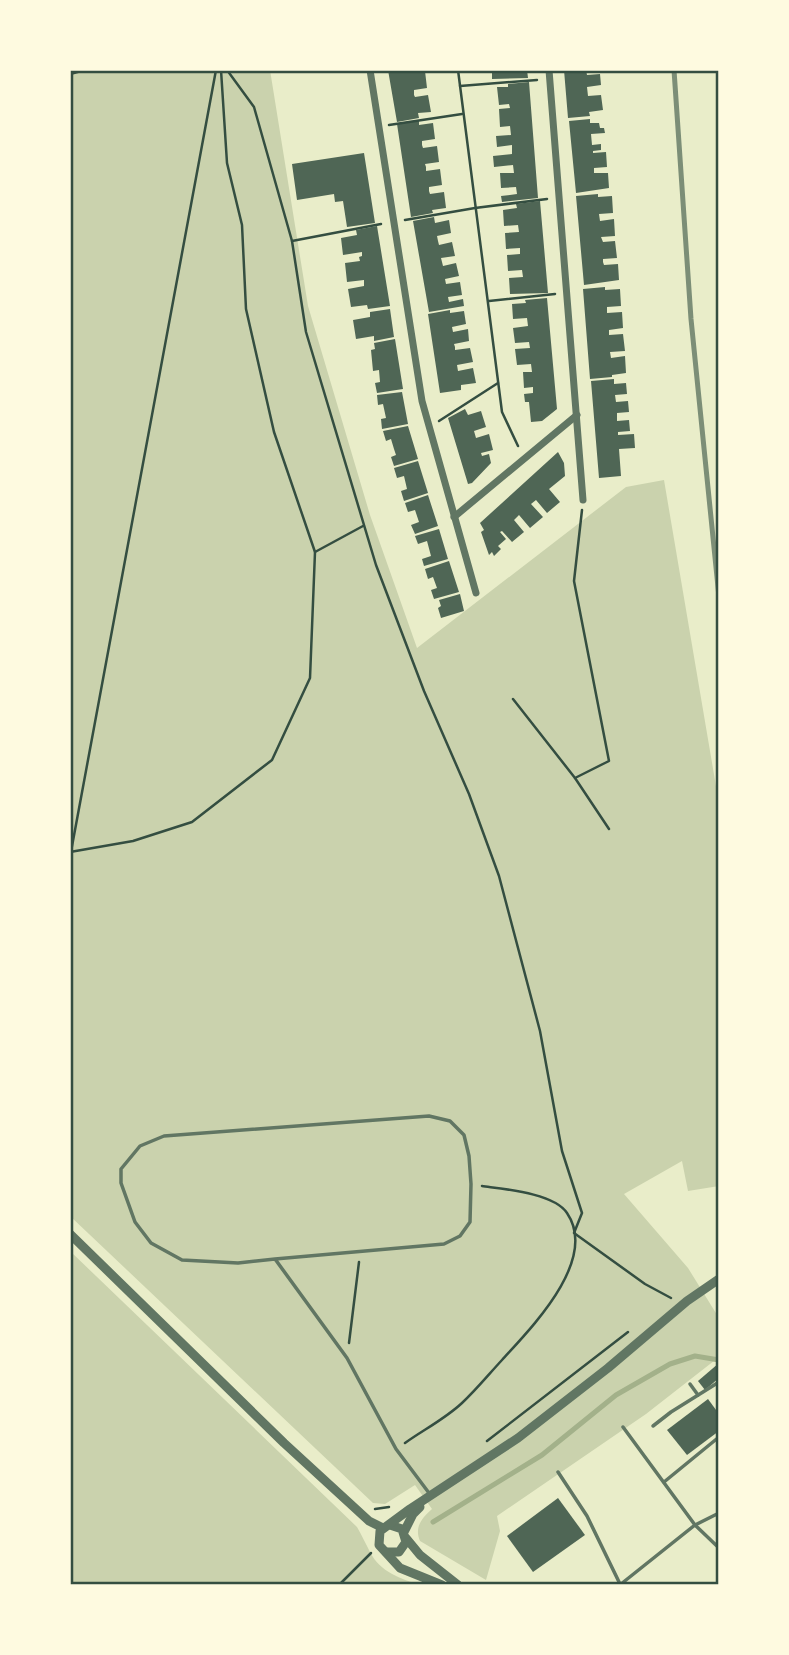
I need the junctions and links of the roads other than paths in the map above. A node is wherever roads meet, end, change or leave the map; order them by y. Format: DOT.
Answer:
graph roads {
  1 [pos="370,70"];
  2 [pos="549,74"];
  3 [pos="577,415"];
  4 [pos="583,500"];
  5 [pos="454,517"];
  6 [pos="476,593"];
  7 [pos="70,1234"];
  8 [pos="275,1259"];
  9 [pos="719,1279"];
  10 [pos="719,1382"];
  11 [pos="690,1384"];
  12 [pos="698,1395"];
  13 [pos="653,1426"];
  14 [pos="623,1427"];
  15 [pos="719,1437"];
  16 [pos="558,1472"];
  17 [pos="664,1482"];
  18 [pos="431,1495"];
  19 [pos="719,1513"];
  20 [pos="695,1525"];
  21 [pos="386,1527"];
  22 [pos="405,1535"];
  23 [pos="719,1548"];
  24 [pos="383,1550"];
  25 [pos="442,1585"];
  26 [pos="458,1585"];
  27 [pos="620,1585"];
  1 -- 5 [label="street"];
  2 -- 3 [label="street"];
  3 -- 4 [label="street"];
  3 -- 5 [label="street"];
  5 -- 6 [label="street"];
  7 -- 21 [label="street"];
  8 -- 8 [label="lane"];
  8 -- 18 [label="lane"];
  9 -- 18 [label="street"];
  10 -- 12 [label="lane"];
  11 -- 12 [label="lane"];
  12 -- 13 [label="lane"];
  14 -- 17 [label="lane"];
  15 -- 17 [label="lane"];
  16 -- 27 [label="lane"];
  17 -- 20 [label="lane"];
  18 -- 21 [label="street"];
  18 -- 22 [label="street"];
  19 -- 20 [label="lane"];
  20 -- 23 [label="lane"];
  20 -- 27 [label="lane"];
  21 -- 22 [label="street"];
  21 -- 24 [label="street"];
  22 -- 24 [label="street"];
  22 -- 26 [label="street"];
  24 -- 25 [label="street"];
}
